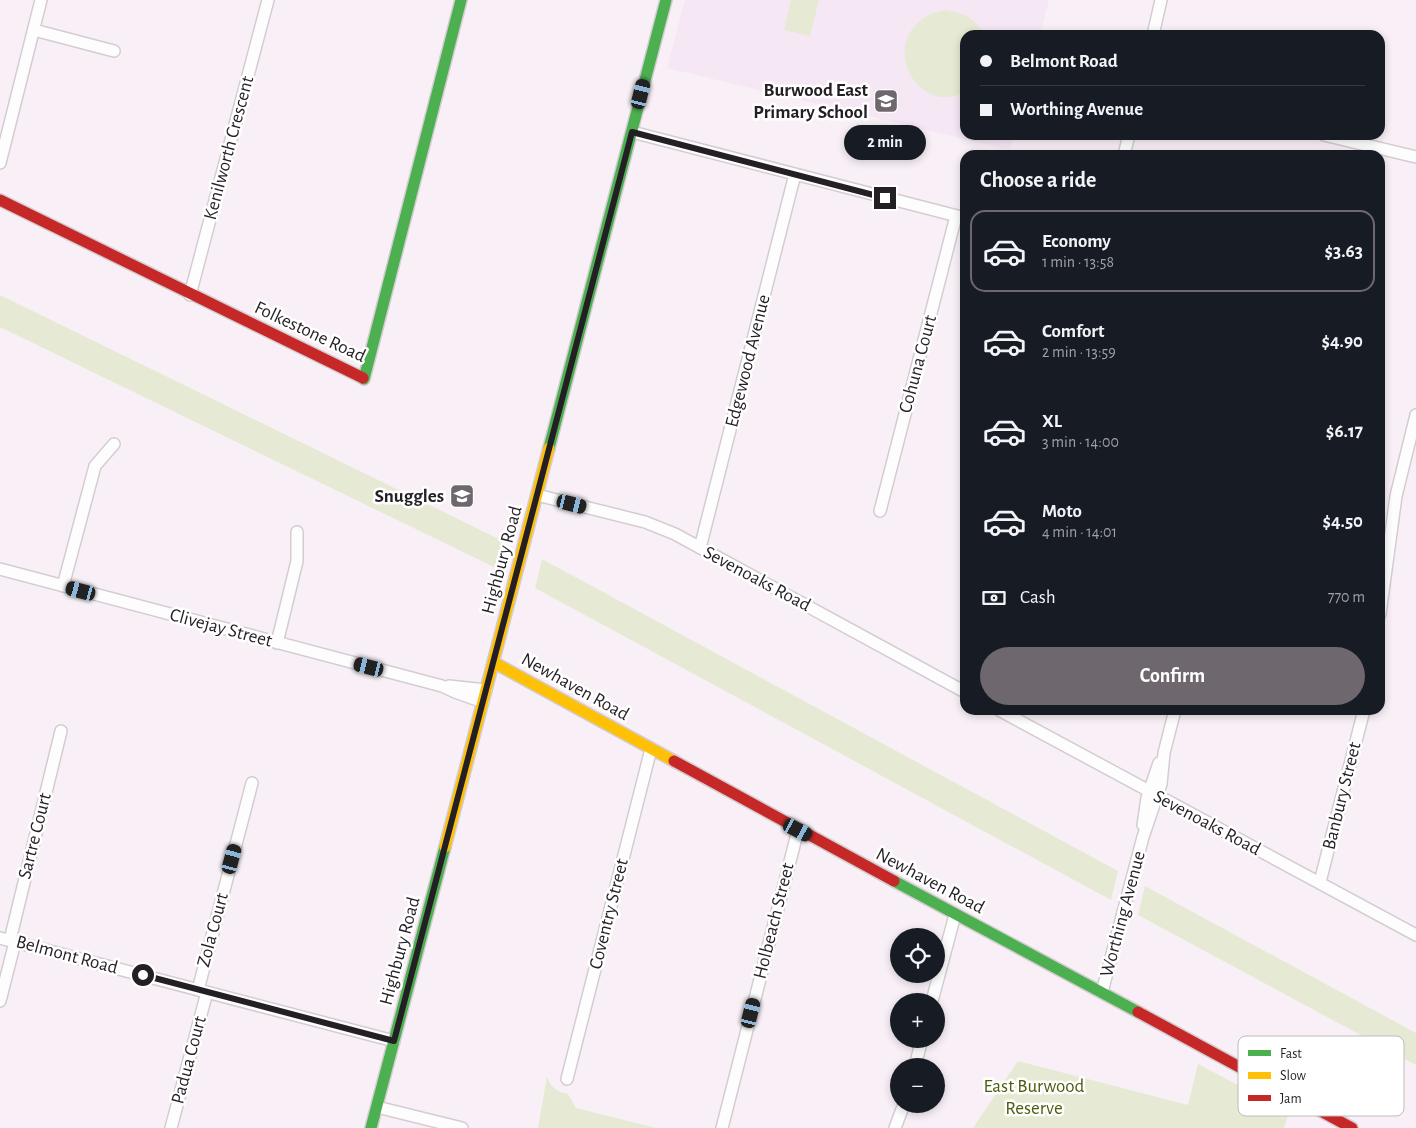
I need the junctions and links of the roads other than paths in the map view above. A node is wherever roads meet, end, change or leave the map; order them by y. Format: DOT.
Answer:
graph roads {
  1 [pos="41,0"];
  2 [pos="268,0"];
  3 [pos="461,0"];
  4 [pos="666,0"];
  5 [pos="1161,0"];
  6 [pos="34,30"];
  7 [pos="1154,30"];
  8 [pos="114,51"];
  9 [pos="632,132"];
  10 [pos="1345,140"];
  11 [pos="1416,157"];
  12 [pos="0,163"];
  13 [pos="795,174"];
  14 [pos="0,200"];
  15 [pos="960,217"];
  16 [pos="960,221"];
  17 [pos="190,295"];
  18 [pos="1416,416"];
  19 [pos="114,444"];
  20 [pos="537,495"];
  21 [pos="880,512"];
  22 [pos="297,532"];
  23 [pos="700,548"];
  24 [pos="0,570"];
  25 [pos="1385,577"];
  26 [pos="63,586"];
  27 [pos="277,643"];
  28 [pos="493,662"];
  29 [pos="960,689"];
  30 [pos="484,696"];
  31 [pos="1007,715"];
  32 [pos="1174,715"];
  33 [pos="1363,715"];
  34 [pos="61,731"];
  35 [pos="650,749"];
  36 [pos="252,783"];
  37 [pos="1153,794"];
  38 [pos="798,830"];
  39 [pos="1320,882"];
  40 [pos="955,915"];
  41 [pos="1416,936"];
  42 [pos="8,940"];
  43 [pos="202,991"];
  44 [pos="1102,992"];
  45 [pos="934,993"];
  46 [pos="0,1000"];
  47 [pos="394,1041"];
  48 [pos="1238,1066"];
  49 [pos="567,1078"];
  50 [pos="377,1107"];
  51 [pos="901,1113"];
  52 [pos="1330,1116"];
  53 [pos="170,1128"];
  54 [pos="371,1128"];
  55 [pos="462,1128"];
  56 [pos="722,1128"];
  57 [pos="896,1128"];
  58 [pos="1352,1128"];
  1 -- 6 [label="street"];
  2 -- 17 [label="street, Kenilworth Crescent"];
  3 -- 17 [label="street, Folkestone Road"];
  4 -- 9 [label="street, Highbury Road"];
  5 -- 7 [label="street"];
  6 -- 8 [label="street"];
  6 -- 12 [label="street"];
  9 -- 13 [label="street"];
  9 -- 20 [label="street, Highbury Road"];
  10 -- 11 [label="street"];
  13 -- 15 [label="street"];
  13 -- 23 [label="street, Edgewood Avenue"];
  14 -- 17 [label="street, Folkestone Road"];
  16 -- 21 [label="street, Cohuna Court"];
  18 -- 25 [label="street"];
  19 -- 26 [label="street"];
  20 -- 23 [label="street, Sevenoaks Road"];
  20 -- 28 [label="street, Highbury Road"];
  22 -- 27 [label="street"];
  23 -- 29 [label="street, Sevenoaks Road"];
  24 -- 26 [label="street, Clivejay Street"];
  26 -- 27 [label="street, Clivejay Street"];
  27 -- 30 [label="street, Clivejay Street"];
  28 -- 30 [label="street, Highbury Road"];
  28 -- 35 [label="street, Newhaven Road"];
  30 -- 47 [label="street, Highbury Road"];
  31 -- 37 [label="street, Sevenoaks Road"];
  32 -- 37 [label="street, Worthing Avenue"];
  33 -- 39 [label="street, Banbury Street"];
  34 -- 42 [label="street, Sartre Court"];
  35 -- 38 [label="street, Newhaven Road"];
  35 -- 49 [label="street, Coventry Street"];
  36 -- 43 [label="street, Zola Court"];
  37 -- 39 [label="street, Sevenoaks Road"];
  37 -- 44 [label="street, Worthing Avenue"];
  38 -- 40 [label="street, Newhaven Road"];
  38 -- 56 [label="street, Holbeach Street"];
  39 -- 41 [label="street, Sevenoaks Road"];
  40 -- 44 [label="street, Newhaven Road"];
  40 -- 45 [label="street"];
  42 -- 43 [label="street, Belmont Road"];
  42 -- 46 [label="street, Sartre Court"];
  43 -- 47 [label="street, Belmont Road"];
  43 -- 53 [label="street, Padua Court"];
  44 -- 48 [label="street, Newhaven Road"];
  47 -- 50 [label="street, Highbury Road"];
  50 -- 54 [label="street, Highbury Road"];
  50 -- 55 [label="street"];
  51 -- 57 [label="street"];
  52 -- 58 [label="street, Newhaven Road"];
}
